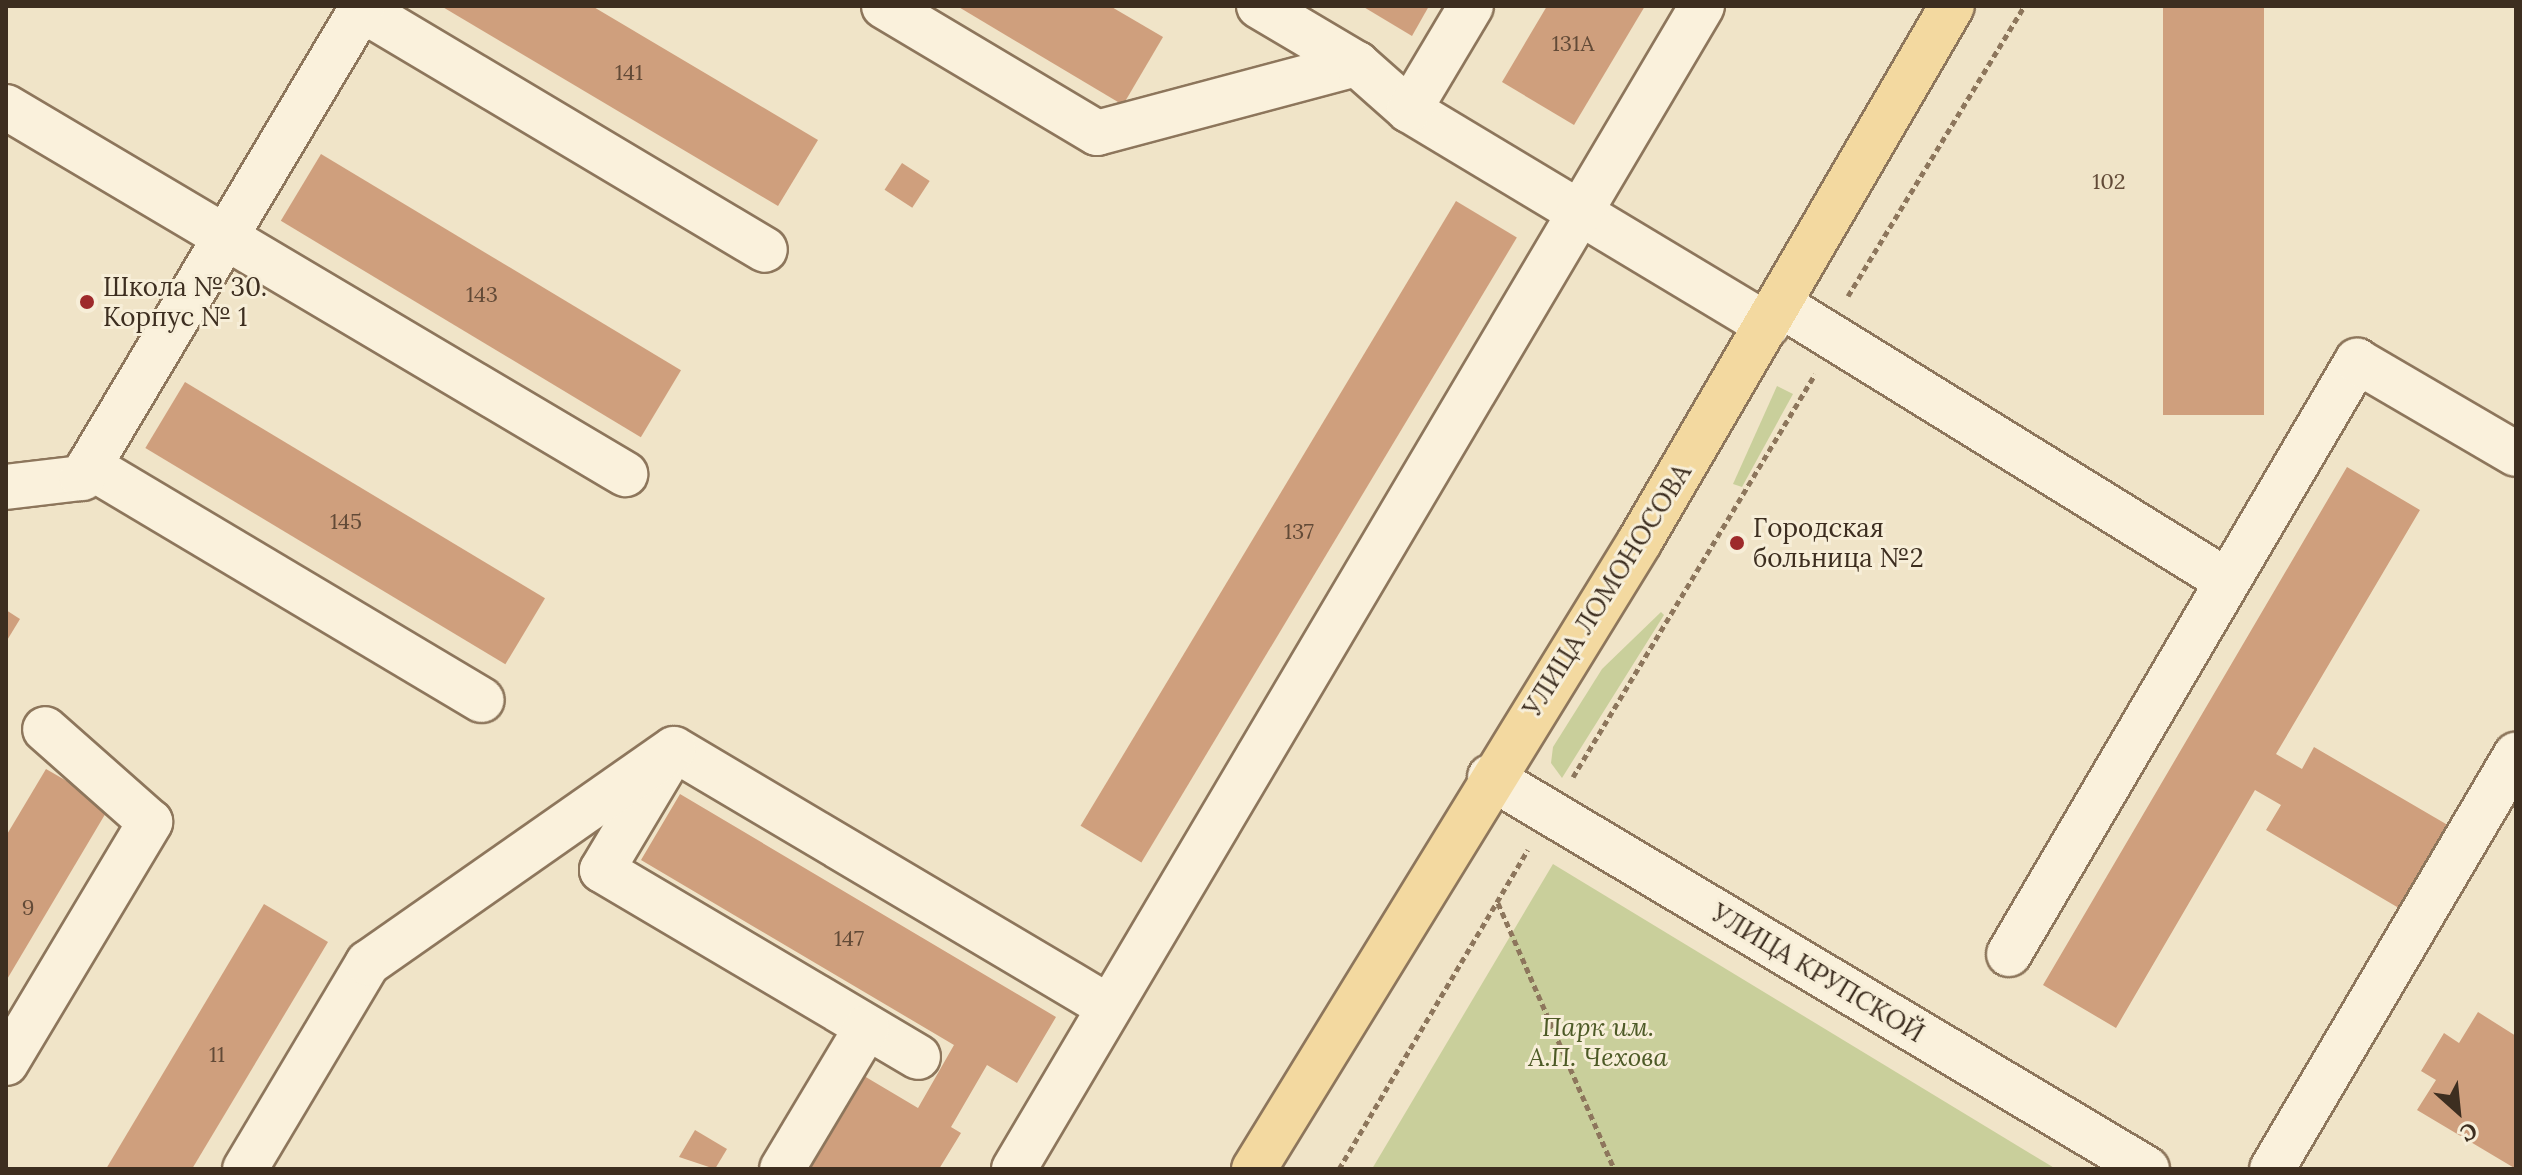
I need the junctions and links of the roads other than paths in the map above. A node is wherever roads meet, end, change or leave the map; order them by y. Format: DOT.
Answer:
graph roads {
  1 [pos="884,6"];
  2 [pos="1259,6"];
  3 [pos="1471,6"];
  4 [pos="1702,6"];
  5 [pos="1952,6"];
  6 [pos="362,8"];
  7 [pos="1357,64"];
  8 [pos="6,107"];
  9 [pos="1409,110"];
  10 [pos="1580,212"];
  11 [pos="225,237"];
  12 [pos="765,250"];
  13 [pos="1773,315"];
  14 [pos="2516,454"];
  15 [pos="89,466"];
  16 [pos="625,474"];
  17 [pos="6,487"];
  18 [pos="2227,581"];
  19 [pos="482,700"];
  20 [pos="45,729"];
  21 [pos="674,749"];
  22 [pos="2516,754"];
  23 [pos="1490,777"];
  24 [pos="2009,954"];
  25 [pos="1109,1007"];
  26 [pos="867,1027"];
  27 [pos="918,1057"];
  28 [pos="6,1063"];
  29 [pos="245,1169"];
  30 [pos="782,1169"];
  31 [pos="1014,1169"];
  32 [pos="1254,1169"];
  33 [pos="2147,1169"];
  34 [pos="2272,1169"];
  1 -- 7 [label="street"];
  2 -- 7 [label="street"];
  3 -- 9 [label="street"];
  4 -- 10 [label="street"];
  5 -- 13 [label="main road, УЛИЦА ЛОМОНОСОВА"];
  6 -- 11 [label="street"];
  6 -- 12 [label="street"];
  7 -- 9 [label="street"];
  8 -- 11 [label="street"];
  9 -- 10 [label="street"];
  10 -- 13 [label="street"];
  10 -- 25 [label="street"];
  11 -- 15 [label="street"];
  11 -- 16 [label="street"];
  13 -- 18 [label="street"];
  13 -- 23 [label="main road, УЛИЦА ЛОМОНОСОВА"];
  14 -- 18 [label="street"];
  15 -- 17 [label="street"];
  15 -- 19 [label="street"];
  18 -- 24 [label="street"];
  20 -- 28 [label="street"];
  21 -- 25 [label="street"];
  21 -- 26 [label="street"];
  21 -- 29 [label="street"];
  22 -- 34 [label="street"];
  23 -- 32 [label="main road, УЛИЦА ЛОМОНОСОВА"];
  23 -- 33 [label="street, УЛИЦА КРУПСКОЙ"];
  25 -- 31 [label="street"];
  26 -- 27 [label="street"];
  26 -- 30 [label="street"];
}
